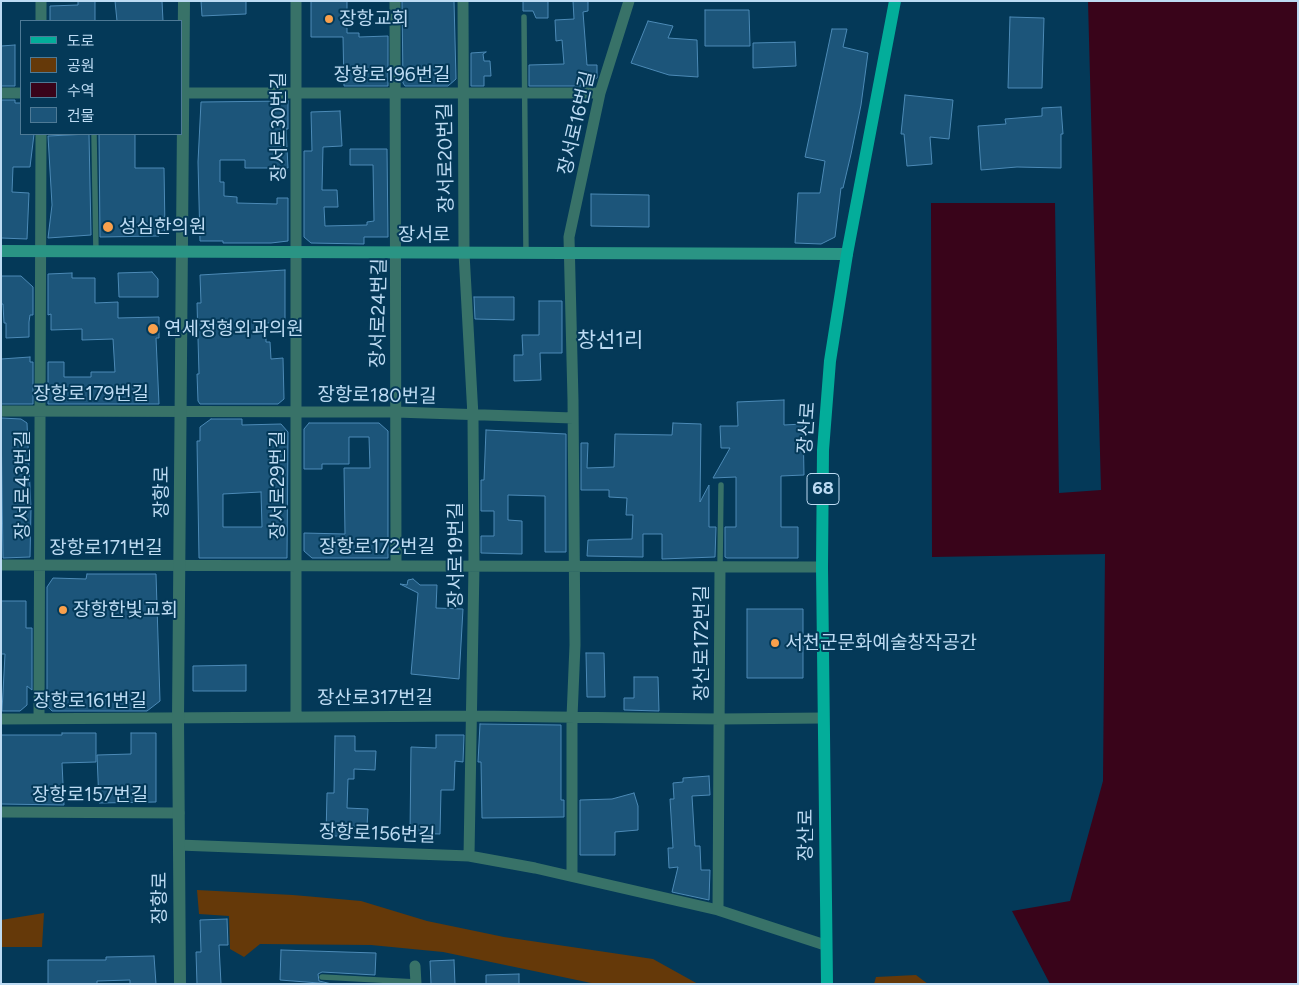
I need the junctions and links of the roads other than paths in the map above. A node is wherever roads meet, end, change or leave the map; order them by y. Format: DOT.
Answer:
graph roads {
  1 [pos="41,1"];
  2 [pos="184,1"];
  3 [pos="296,1"];
  4 [pos="395,1"];
  5 [pos="463,1"];
  6 [pos="629,1"];
  7 [pos="895,1"];
  8 [pos="524,17"];
  9 [pos="41,20"];
  10 [pos="394,92"];
  11 [pos="1,93"];
  12 [pos="20,93"];
  13 [pos="182,93"];
  14 [pos="296,93"];
  15 [pos="463,93"];
  16 [pos="525,93"];
  17 [pos="600,93"];
  18 [pos="42,135"];
  19 [pos="94,135"];
  20 [pos="182,135"];
  21 [pos="1,251"];
  22 [pos="39,251"];
  23 [pos="96,252"];
  24 [pos="181,253"];
  25 [pos="296,253"];
  26 [pos="397,254"];
  27 [pos="464,254"];
  28 [pos="526,254"];
  29 [pos="569,254"];
  30 [pos="847,254"];
  31 [pos="1,411"];
  32 [pos="40,411"];
  33 [pos="181,411"];
  34 [pos="295,412"];
  35 [pos="396,412"];
  36 [pos="473,416"];
  37 [pos="573,418"];
  38 [pos="720,485"];
  39 [pos="296,564"];
  40 [pos="1,565"];
  41 [pos="41,565"];
  42 [pos="180,565"];
  43 [pos="396,565"];
  44 [pos="474,565"];
  45 [pos="573,565"];
  46 [pos="720,567"];
  47 [pos="822,567"];
  48 [pos="296,716"];
  49 [pos="474,716"];
  50 [pos="572,717"];
  51 [pos="1,718"];
  52 [pos="39,718"];
  53 [pos="178,718"];
  54 [pos="823,718"];
  55 [pos="720,720"];
  56 [pos="1,812"];
  57 [pos="179,813"];
  58 [pos="179,845"];
  59 [pos="469,856"];
  60 [pos="572,876"];
  61 [pos="718,910"];
  62 [pos="825,945"];
  63 [pos="415,966"];
  64 [pos="322,977"];
  65 [pos="416,983"];
  66 [pos="180,984"];
  67 [pos="827,984"];
  1 -- 9 [label="street"];
  2 -- 13 [label="street, 장항로"];
  3 -- 14 [label="street, 장서로30번길"];
  4 -- 10 [label="street, 장서로24번길"];
  5 -- 15 [label="street, 장서로20번길"];
  6 -- 17 [label="street, 장서로16번길"];
  7 -- 30 [label="main road, 장산로 / 68"];
  8 -- 16 [label="lane"];
  10 -- 14 [label="street, 장항로196번길"];
  10 -- 15 [label="street, 장항로196번길"];
  10 -- 26 [label="street, 장서로24번길"];
  11 -- 12 [label="street"];
  13 -- 14 [label="street, 장항로196번길"];
  14 -- 25 [label="street, 장서로30번길"];
  15 -- 16 [label="street, 장항로196번길"];
  15 -- 27 [label="street, 장서로20번길"];
  16 -- 17 [label="street, 장항로196번길"];
  16 -- 28 [label="lane"];
  17 -- 29 [label="street, 장서로16번길"];
  18 -- 22 [label="street, 장서로43번길"];
  19 -- 23 [label="lane"];
  20 -- 24 [label="street, 장항로"];
  21 -- 22 [label="main road, 장서로"];
  22 -- 23 [label="main road, 장서로"];
  22 -- 32 [label="street, 장서로43번길"];
  23 -- 24 [label="main road, 장서로"];
  24 -- 25 [label="main road, 장서로"];
  24 -- 33 [label="street, 장항로"];
  25 -- 26 [label="main road, 장서로"];
  25 -- 34 [label="street, 장서로29번길"];
  26 -- 27 [label="main road, 장서로"];
  26 -- 35 [label="street, 장서로24번길"];
  27 -- 28 [label="main road, 장서로"];
  27 -- 36 [label="street, 장서로19번길"];
  28 -- 29 [label="main road, 장서로"];
  29 -- 30 [label="main road, 장서로"];
  29 -- 37 [label="street, 장서로16번길"];
  30 -- 47 [label="main road, 장산로 / 68"];
  31 -- 32 [label="street, 장항로179번길"];
  32 -- 33 [label="street, 장항로179번길"];
  32 -- 41 [label="street, 장서로43번길"];
  33 -- 34 [label="street, 장항로180번길"];
  33 -- 42 [label="street, 장항로"];
  34 -- 35 [label="street, 장항로180번길"];
  34 -- 39 [label="street, 장서로29번길"];
  35 -- 36 [label="street, 장항로180번길"];
  35 -- 43 [label="street, 장서로24번길"];
  36 -- 37 [label="street, 장항로180번길"];
  36 -- 44 [label="street, 장서로19번길"];
  37 -- 45 [label="street, 장서로16번길"];
  38 -- 46 [label="lane"];
  39 -- 42 [label="street, 장항로172번길"];
  39 -- 43 [label="street, 장항로172번길"];
  39 -- 48 [label="street, 장서로29번길"];
  40 -- 41 [label="street, 장항로171번길"];
  41 -- 42 [label="street, 장항로171번길"];
  41 -- 52 [label="street, 장서로43번길"];
  42 -- 53 [label="street, 장항로"];
  43 -- 44 [label="street, 장항로172번길"];
  44 -- 45 [label="street, 장항로172번길"];
  44 -- 49 [label="street, 장서로19번길"];
  45 -- 46 [label="street, 장항로172번길"];
  45 -- 50 [label="street"];
  46 -- 47 [label="street, 장항로172번길"];
  46 -- 55 [label="street, 장산로172번길"];
  47 -- 54 [label="main road, 장산로 / 68"];
  48 -- 49 [label="street, 장산로317번길"];
  48 -- 53 [label="street, 장산로317번길"];
  49 -- 50 [label="street, 장산로317번길"];
  49 -- 59 [label="street, 장서로19번길"];
  50 -- 55 [label="street, 장산로317번길"];
  50 -- 60 [label="street"];
  51 -- 52 [label="street, 장항로161번길"];
  52 -- 53 [label="street, 장항로161번길"];
  53 -- 57 [label="street, 장항로"];
  54 -- 55 [label="street, 장산로317번길"];
  54 -- 62 [label="main road, 장산로 / 68"];
  55 -- 61 [label="street"];
  56 -- 57 [label="street, 장항로157번길"];
  57 -- 58 [label="street, 장항로"];
  58 -- 59 [label="street, 장항로156번길"];
  58 -- 66 [label="street, 장항로"];
  59 -- 60 [label="street, 장항로156번길"];
  60 -- 61 [label="street, 장항로156번길"];
  61 -- 62 [label="street, 장항로156번길"];
  62 -- 67 [label="main road, 장산로 / 68"];
  63 -- 65 [label="street"];
  64 -- 65 [label="lane"];
}
